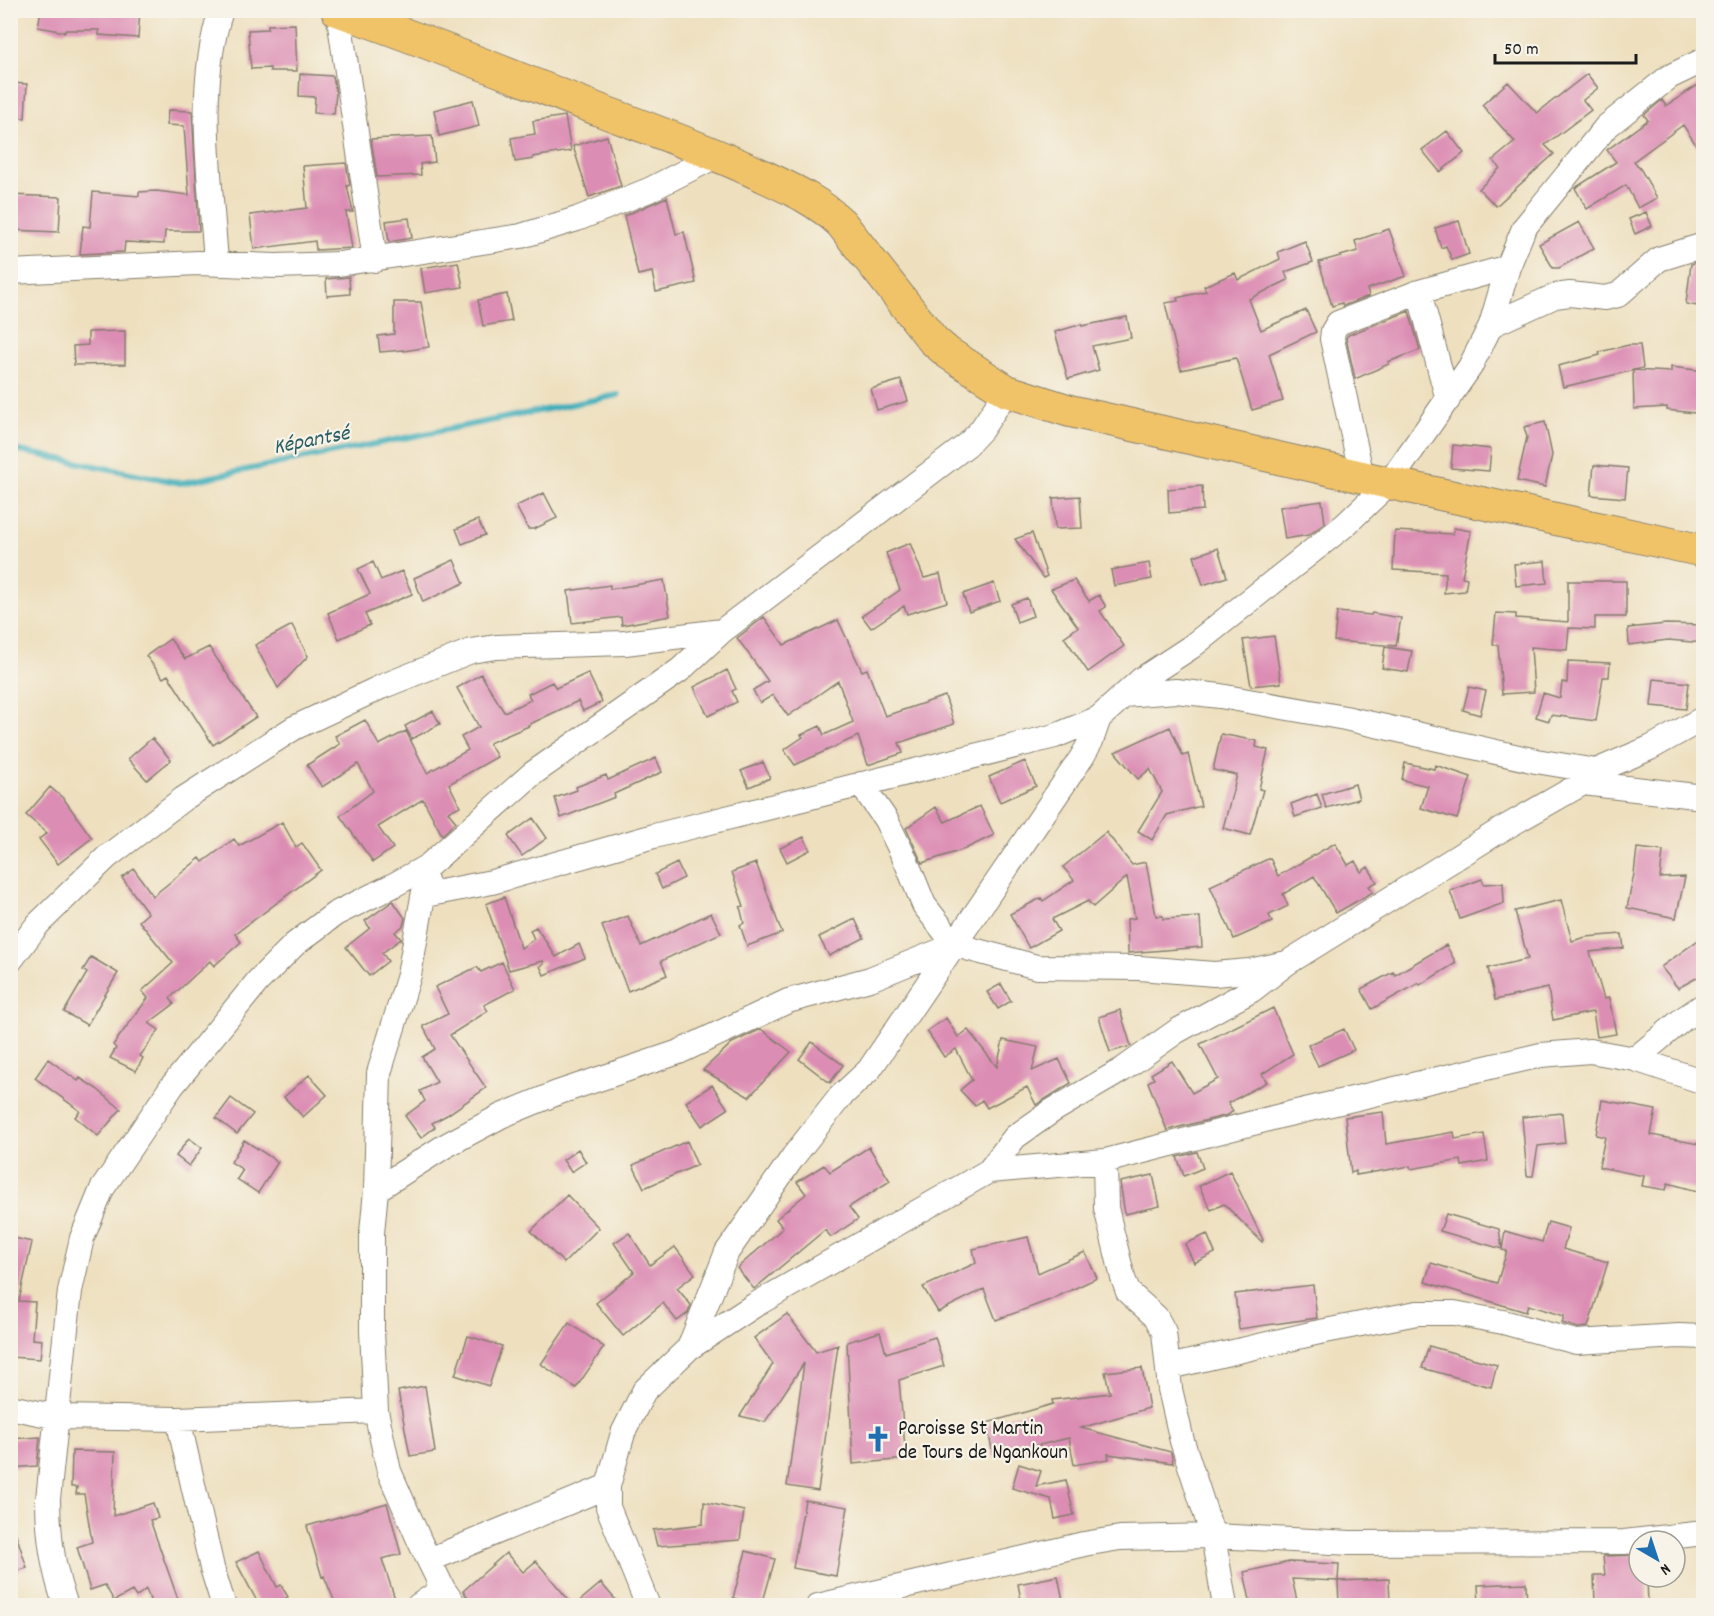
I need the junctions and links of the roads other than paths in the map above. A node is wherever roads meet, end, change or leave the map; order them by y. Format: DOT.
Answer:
graph roads {
  1 [pos="221,10"];
  2 [pos="338,11"];
  3 [pos="1704,60"];
  4 [pos="718,155"];
  5 [pos="1704,245"];
  6 [pos="375,260"];
  7 [pos="216,263"];
  8 [pos="1508,267"];
  9 [pos="10,272"];
  10 [pos="1502,290"];
  11 [pos="1419,292"];
  12 [pos="1527,308"];
  13 [pos="1491,325"];
  14 [pos="1007,391"];
  15 [pos="1448,400"];
  16 [pos="1375,480"];
  17 [pos="1704,551"];
  18 [pos="722,631"];
  19 [pos="1124,695"];
  20 [pos="1099,718"];
  21 [pos="1704,718"];
  22 [pos="1589,777"];
  23 [pos="861,784"];
  24 [pos="1704,796"];
  25 [pos="428,866"];
  26 [pos="425,895"];
  27 [pos="955,945"];
  28 [pos="10,961"];
  29 [pos="1287,963"];
  30 [pos="1704,1005"];
  31 [pos="1635,1059"];
  32 [pos="1704,1082"];
  33 [pos="1105,1161"];
  34 [pos="989,1171"];
  35 [pos="376,1190"];
  36 [pos="1704,1336"];
  37 [pos="689,1348"];
  38 [pos="1169,1367"];
  39 [pos="10,1407"];
  40 [pos="376,1411"];
  41 [pos="57,1417"];
  42 [pos="178,1419"];
  43 [pos="608,1486"];
  44 [pos="1704,1533"];
  45 [pos="1213,1536"];
  46 [pos="429,1560"];
  47 [pos="449,1597"];
  48 [pos="66,1605"];
  49 [pos="224,1605"];
  50 [pos="418,1605"];
  51 [pos="648,1605"];
  52 [pos="818,1605"];
  53 [pos="1225,1605"];
  1 -- 7 [label="street"];
  2 -- 4 [label="main road"];
  2 -- 6 [label="street"];
  3 -- 8 [label="street"];
  4 -- 6 [label="street"];
  4 -- 14 [label="main road"];
  5 -- 12 [label="street"];
  6 -- 7 [label="street"];
  7 -- 9 [label="street"];
  8 -- 10 [label="street"];
  8 -- 11 [label="street"];
  10 -- 12 [label="street"];
  10 -- 13 [label="street"];
  11 -- 15 [label="street"];
  11 -- 16 [label="street"];
  12 -- 13 [label="street"];
  13 -- 15 [label="street"];
  14 -- 16 [label="main road"];
  14 -- 18 [label="street"];
  15 -- 16 [label="street"];
  16 -- 17 [label="main road"];
  16 -- 19 [label="street"];
  18 -- 25 [label="street"];
  18 -- 28 [label="street"];
  19 -- 20 [label="street"];
  19 -- 22 [label="street"];
  20 -- 23 [label="street"];
  20 -- 27 [label="street"];
  21 -- 22 [label="street"];
  22 -- 24 [label="street"];
  22 -- 29 [label="street"];
  23 -- 26 [label="street"];
  23 -- 27 [label="street"];
  25 -- 26 [label="street"];
  25 -- 41 [label="street"];
  26 -- 35 [label="street"];
  27 -- 29 [label="street"];
  27 -- 35 [label="street"];
  27 -- 37 [label="street"];
  29 -- 34 [label="street"];
  30 -- 31 [label="street"];
  31 -- 32 [label="street"];
  31 -- 33 [label="street"];
  33 -- 34 [label="street"];
  33 -- 38 [label="street"];
  34 -- 37 [label="street"];
  35 -- 40 [label="street"];
  36 -- 38 [label="street"];
  37 -- 43 [label="street"];
  38 -- 45 [label="street"];
  39 -- 41 [label="street"];
  40 -- 42 [label="street"];
  40 -- 46 [label="street"];
  41 -- 42 [label="street"];
  41 -- 48 [label="street"];
  42 -- 49 [label="street"];
  43 -- 46 [label="street"];
  43 -- 51 [label="street"];
  44 -- 45 [label="street"];
  45 -- 52 [label="street"];
  45 -- 53 [label="street"];
  46 -- 47 [label="street"];
  47 -- 50 [label="street"];
}
